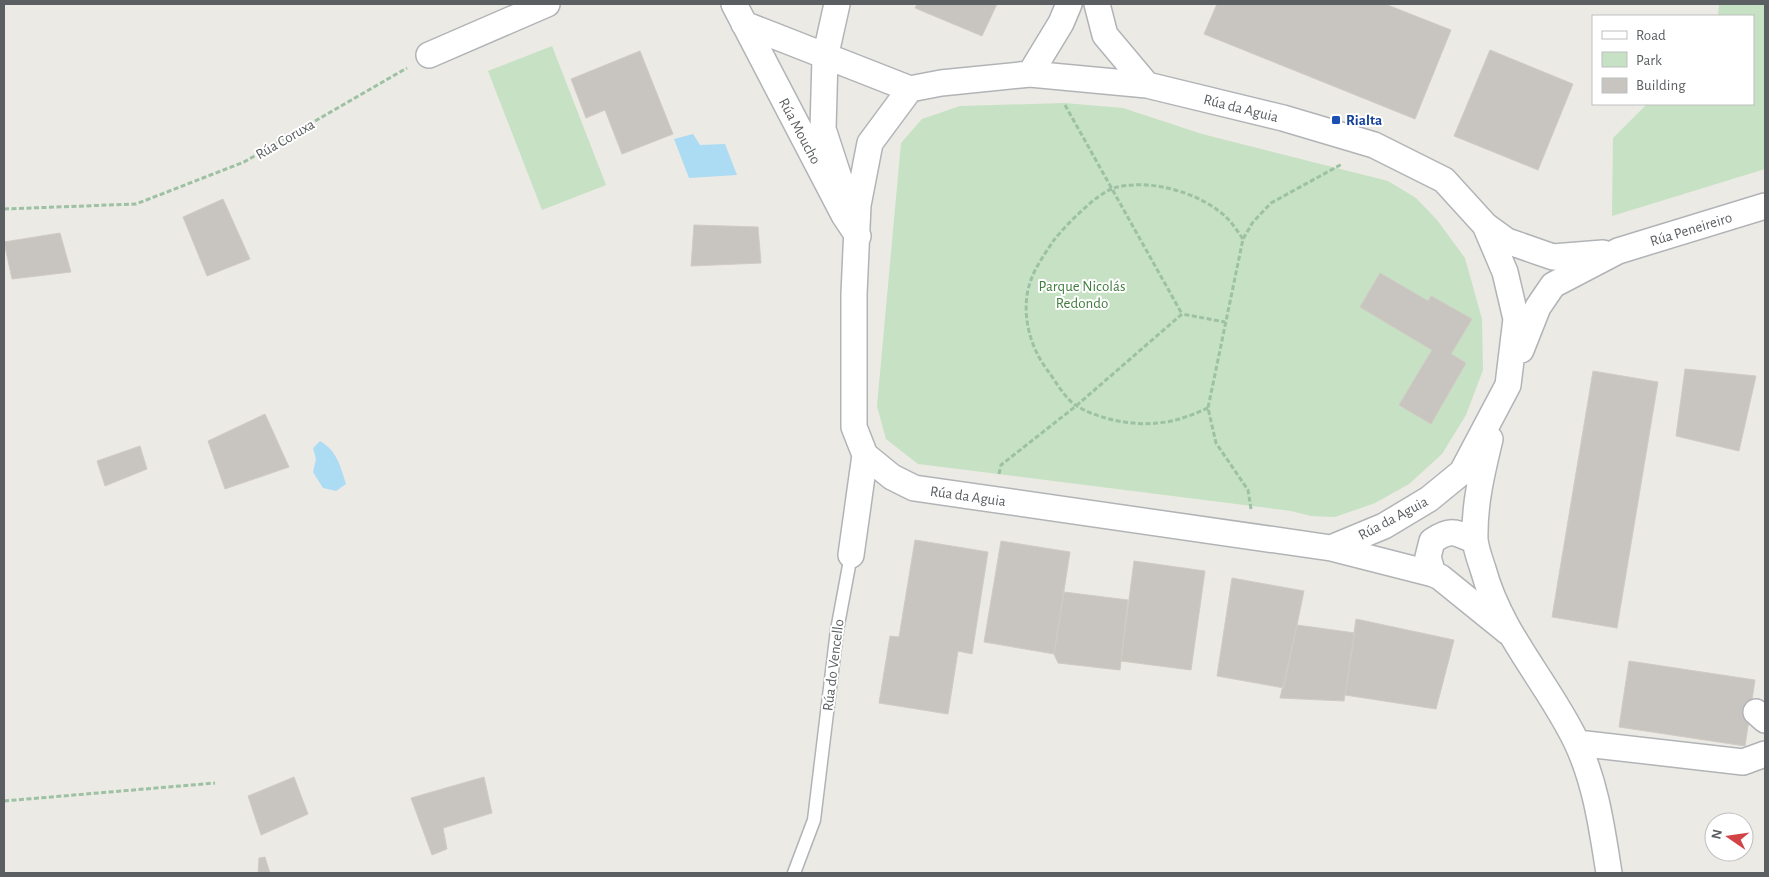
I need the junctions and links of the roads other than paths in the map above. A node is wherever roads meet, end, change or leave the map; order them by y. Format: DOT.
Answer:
graph roads {
  1 [pos="547,4"];
  2 [pos="836,4"];
  3 [pos="1069,4"];
  4 [pos="1096,4"];
  5 [pos="739,14"];
  6 [pos="430,55"];
  7 [pos="824,58"];
  8 [pos="1041,75"];
  9 [pos="1147,85"];
  10 [pos="910,89"];
  11 [pos="858,205"];
  12 [pos="1765,206"];
  13 [pos="1485,225"];
  14 [pos="858,236"];
  15 [pos="1618,251"];
  16 [pos="1504,395"];
  17 [pos="865,455"];
  18 [pos="1475,542"];
  19 [pos="1331,548"];
  20 [pos="850,555"];
  21 [pos="1433,574"];
  22 [pos="1508,632"];
  23 [pos="1577,743"];
  24 [pos="1765,754"];
  25 [pos="794,873"];
  26 [pos="1609,873"];
  1 -- 6 [label="street"];
  2 -- 7 [label="street"];
  3 -- 8 [label="street"];
  4 -- 9 [label="street"];
  5 -- 7 [label="street, Rúa Moucho"];
  5 -- 14 [label="street, Rúa Moucho"];
  7 -- 10 [label="street, Rúa Moucho"];
  7 -- 11 [label="street"];
  8 -- 9 [label="street, Rúa da Aguia"];
  8 -- 10 [label="street, Rúa da Aguia"];
  9 -- 13 [label="street, Rúa da Aguia"];
  10 -- 11 [label="street, Rúa da Aguia"];
  11 -- 14 [label="street, Rúa da Aguia"];
  12 -- 15 [label="street, Rúa Peneireiro"];
  13 -- 15 [label="street, Rúa Peneireiro"];
  13 -- 16 [label="street, Rúa da Aguia"];
  14 -- 17 [label="street, Rúa da Aguia"];
  15 -- 16 [label="street, Rúa Peneireiro"];
  16 -- 18 [label="street, Rúa da Aguia"];
  16 -- 19 [label="street, Rúa da Aguia"];
  17 -- 19 [label="street, Rúa da Aguia"];
  17 -- 20 [label="street, Rúa do Vencello"];
  18 -- 21 [label="street"];
  18 -- 22 [label="street, Rúa da Aguia"];
  19 -- 21 [label="street, Rúa da Aguia"];
  20 -- 25 [label="lane, Rúa do Vencello"];
  21 -- 22 [label="street, Rúa da Aguia"];
  22 -- 23 [label="street, Rúa da Aguia"];
  23 -- 24 [label="street"];
  23 -- 26 [label="street, Rúa da Aguia"];
}
